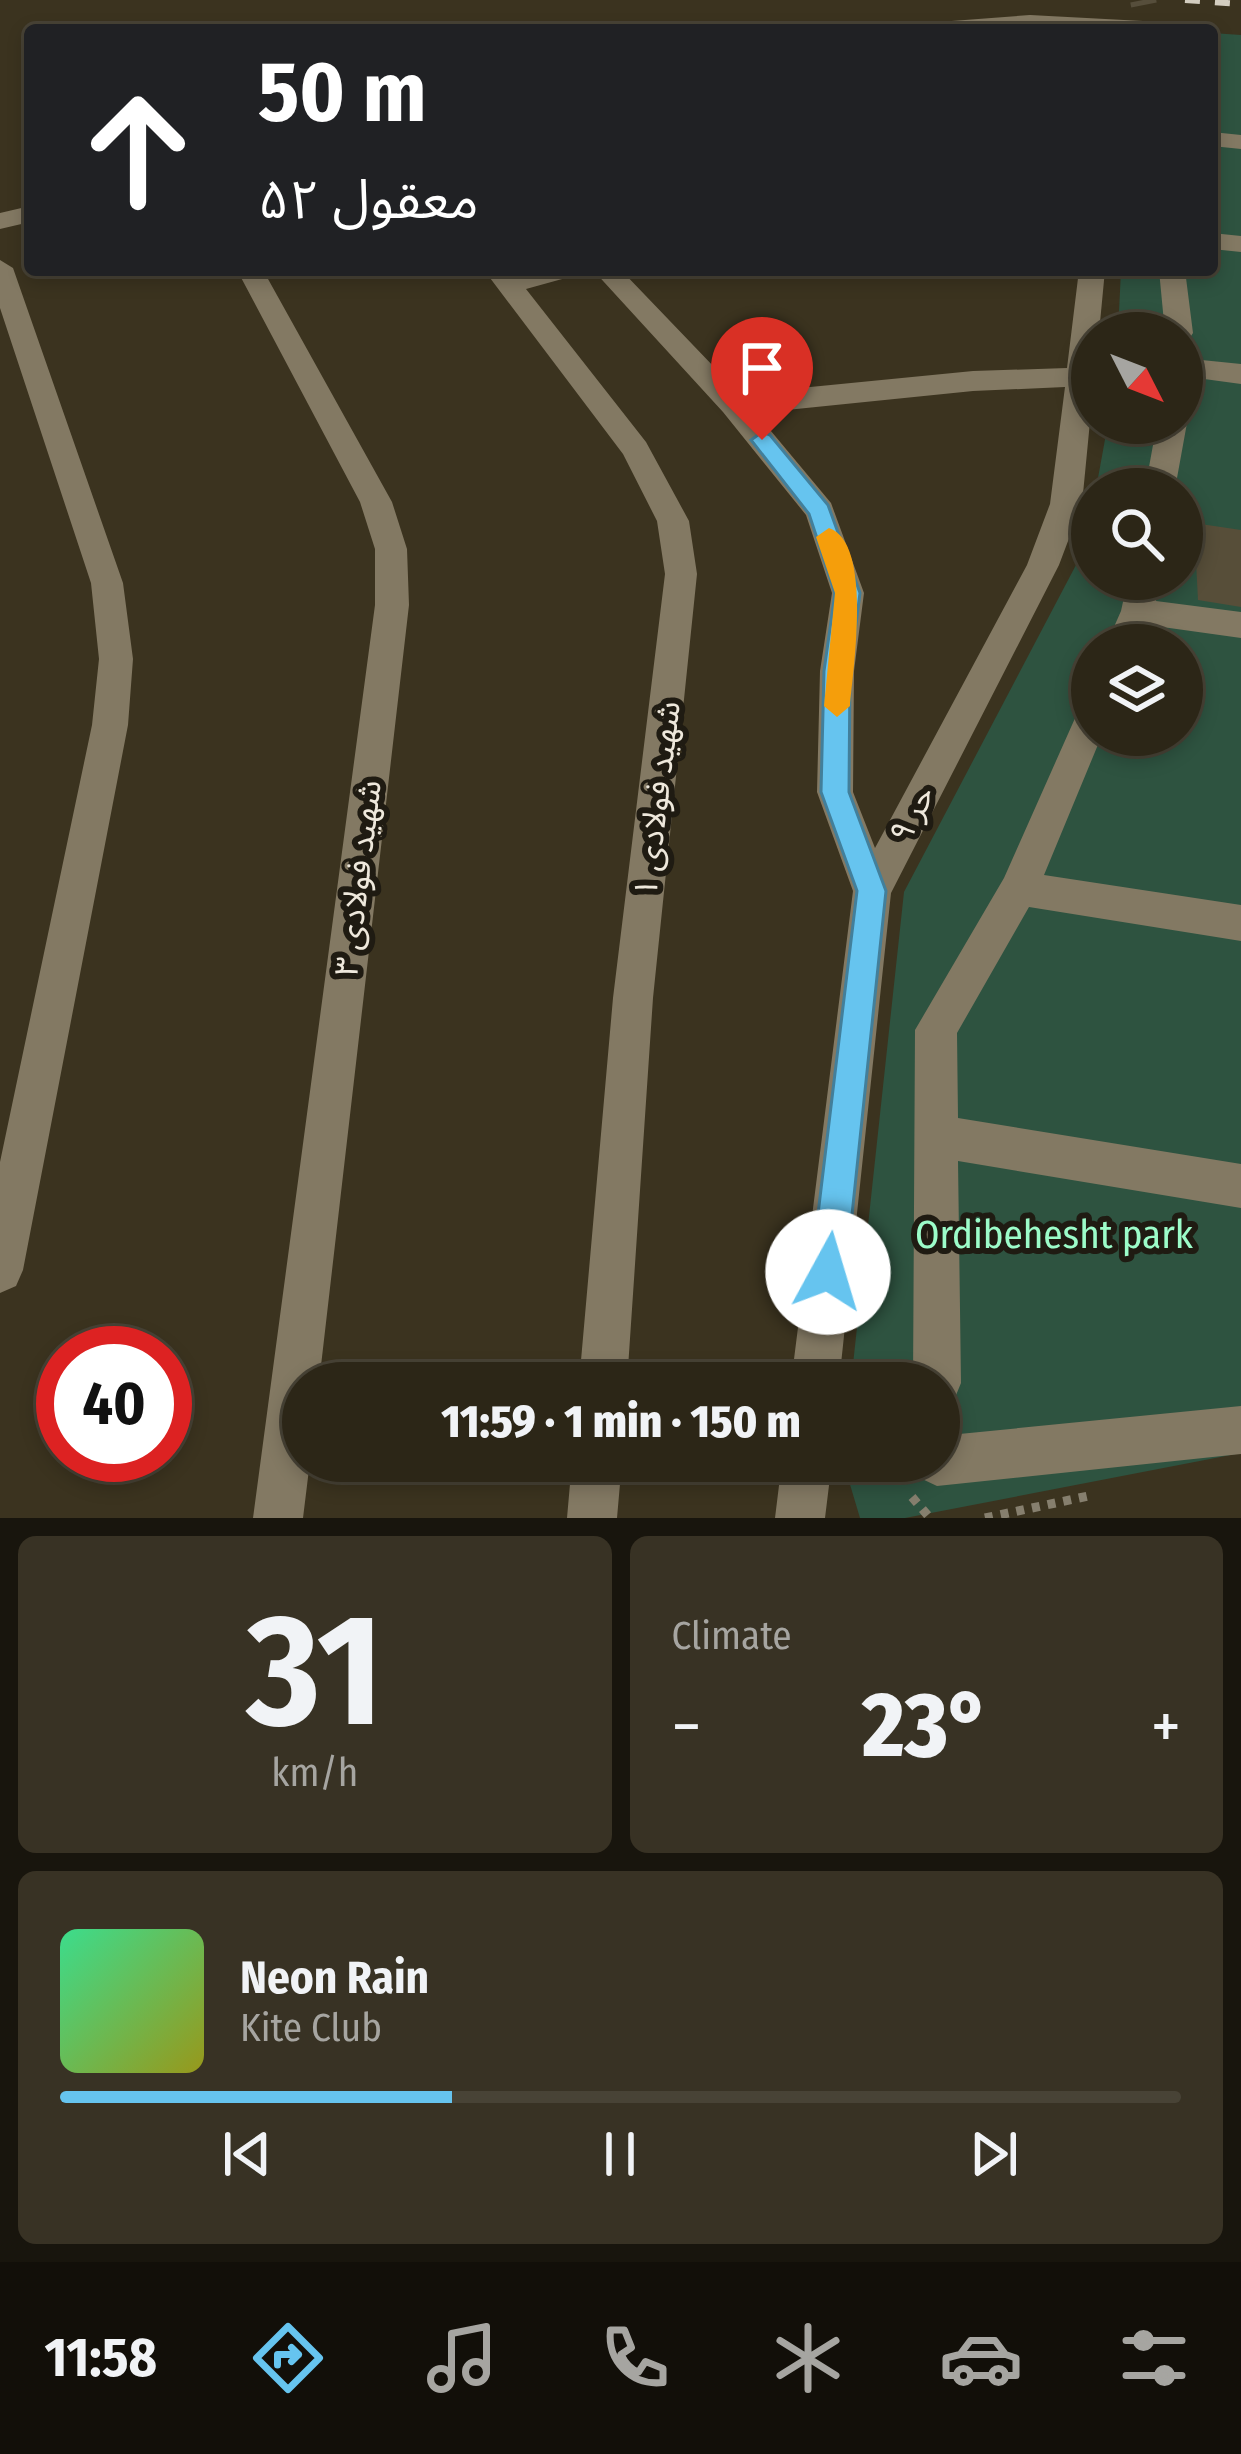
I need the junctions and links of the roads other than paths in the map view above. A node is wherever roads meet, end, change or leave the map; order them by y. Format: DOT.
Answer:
graph roads {
  1 [pos="1135,20"];
  2 [pos="977,24"];
  3 [pos="0,268"];
  4 [pos="253,276"];
  5 [pos="612,276"];
  6 [pos="1091,276"];
  7 [pos="1173,276"];
  8 [pos="502,277"];
  9 [pos="1088,312"];
  10 [pos="1177,312"];
  11 [pos="1203,369"];
  12 [pos="1241,374"];
  13 [pos="1071,377"];
  14 [pos="733,405"];
  15 [pos="1074,444"];
  16 [pos="1158,600"];
  17 [pos="1241,625"];
  18 [pos="1076,756"];
  19 [pos="1019,888"];
  20 [pos="872,891"];
  21 [pos="1241,923"];
  22 [pos="936,1136"];
  23 [pos="1241,1186"];
  24 [pos="0,1270"];
  25 [pos="605,1362"];
  26 [pos="817,1362"];
  27 [pos="937,1362"];
  28 [pos="1241,1430"];
  29 [pos="960,1459"];
  30 [pos="595,1482"];
  31 [pos="804,1482"];
  32 [pos="278,1518"];
  33 [pos="592,1518"];
  34 [pos="800,1518"];
  1 -- 2 [label="street"];
  3 -- 24 [label="street"];
  4 -- 32 [label="street, شهید فولادی ۳"];
  5 -- 14 [label="street"];
  6 -- 9 [label="street, حر ۹"];
  7 -- 10 [label="street"];
  8 -- 25 [label="street, شهید فولادی ۱"];
  11 -- 12 [label="street"];
  13 -- 14 [label="street"];
  14 -- 20 [label="street"];
  15 -- 20 [label="street, حر ۹"];
  16 -- 17 [label="street"];
  18 -- 19 [label="street"];
  19 -- 21 [label="street"];
  19 -- 22 [label="street"];
  20 -- 26 [label="street, حر ۹"];
  22 -- 23 [label="street"];
  22 -- 27 [label="street"];
  28 -- 29 [label="street"];
  30 -- 33 [label="street"];
  31 -- 34 [label="street"];
}
